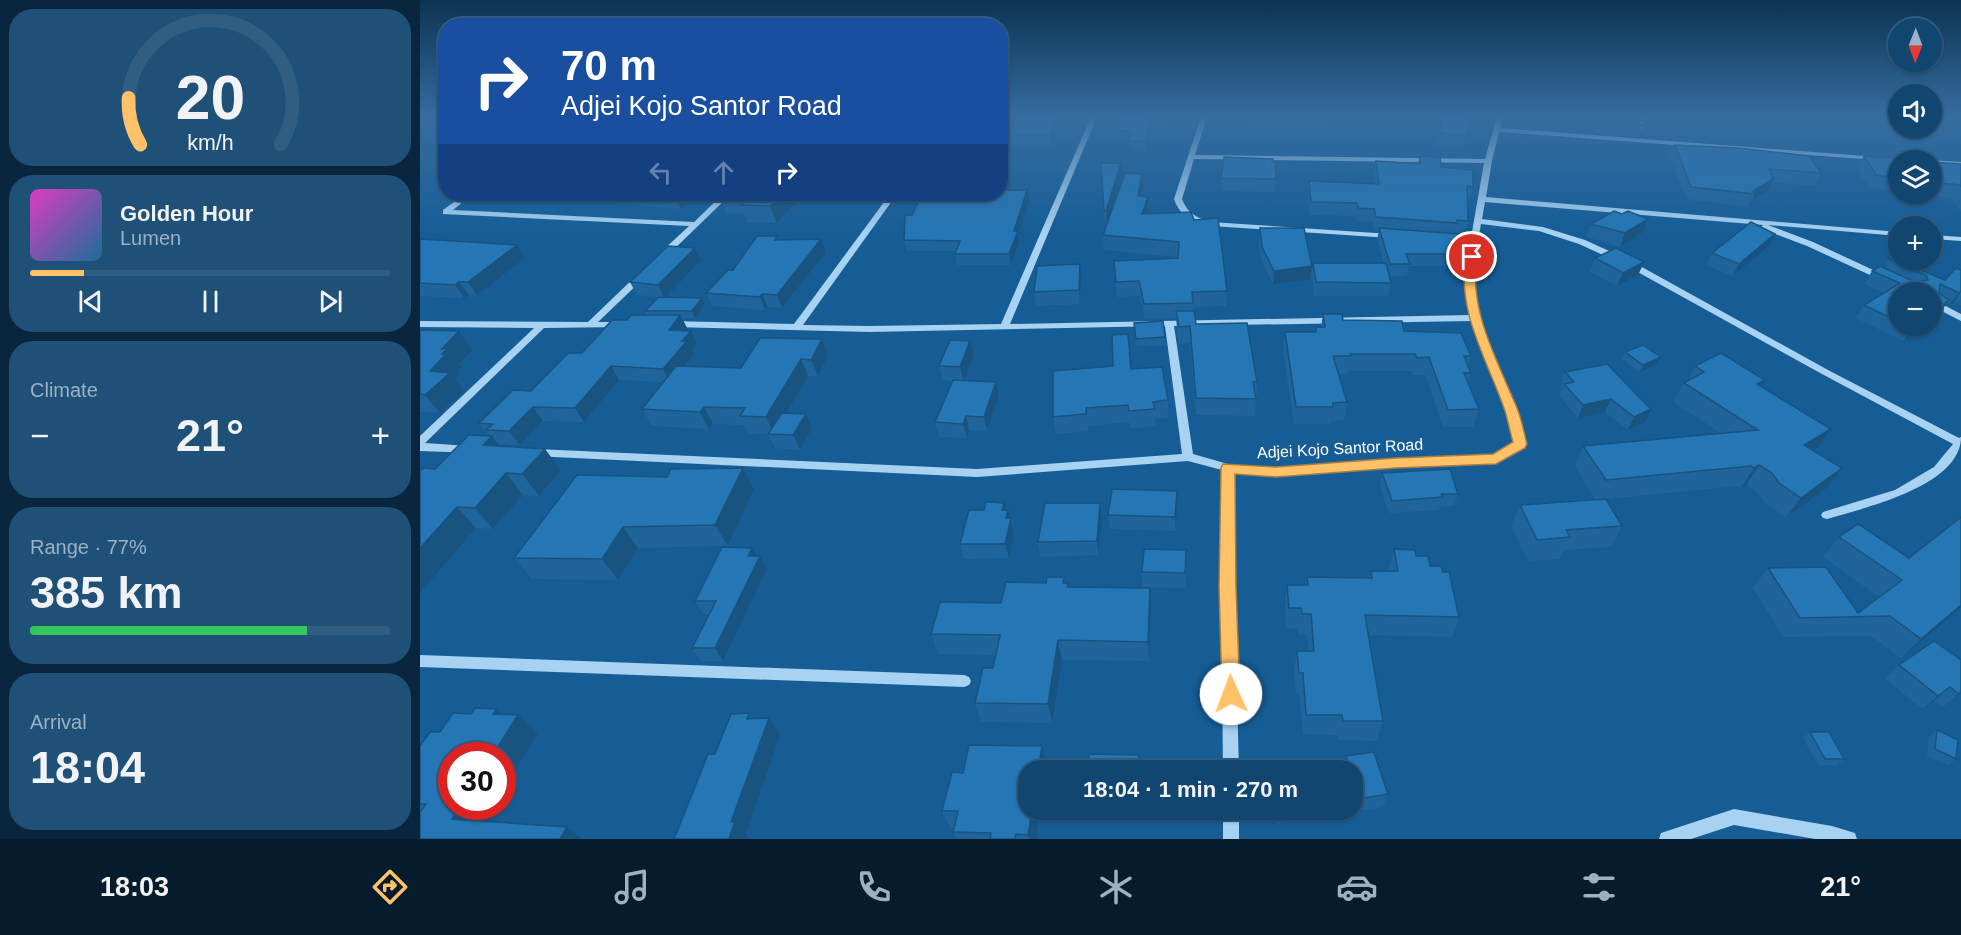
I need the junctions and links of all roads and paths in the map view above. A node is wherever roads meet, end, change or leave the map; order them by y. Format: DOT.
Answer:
graph roads {
  1 [pos="1077,156"];
  2 [pos="1489,156"];
  3 [pos="1851,156"];
  4 [pos="1191,157"];
  5 [pos="1888,159"];
  6 [pos="1488,160"];
  7 [pos="1942,163"];
  8 [pos="1961,164"];
  9 [pos="1481,199"];
  10 [pos="460,201"];
  11 [pos="720,201"];
  12 [pos="888,201"];
  13 [pos="1478,221"];
  14 [pos="1754,223"];
  15 [pos="696,224"];
  16 [pos="1888,233"];
  17 [pos="1395,236"];
  18 [pos="1942,238"];
  19 [pos="1961,239"];
  20 [pos="1464,241"];
  21 [pos="1476,242"];
  22 [pos="655,263"];
  23 [pos="647,271"];
  24 [pos="1890,282"];
  25 [pos="1942,308"];
  26 [pos="1475,318"];
  27 [pos="1961,318"];
  28 [pos="1169,322"];
  29 [pos="420,324"];
  30 [pos="636,324"];
  31 [pos="659,324"];
  32 [pos="542,325"];
  33 [pos="590,325"];
  34 [pos="797,326"];
  35 [pos="1004,327"];
  36 [pos="420,442"];
  37 [pos="1960,442"];
  38 [pos="420,447"];
  39 [pos="478,450"];
  40 [pos="525,452"];
  41 [pos="1188,457"];
  42 [pos="1228,468"];
  43 [pos="1827,515"];
  44 [pos="420,661"];
  45 [pos="964,681"];
  46 [pos="1231,760"];
  47 [pos="1231,820"];
  48 [pos="1230,839"];
  49 [pos="1667,839"];
  50 [pos="1849,839"];
  1 -- 35 [label="street"];
  2 -- 6 [label="street, Adjei Kojo Santor Road"];
  3 -- 5 [label="street"];
  4 -- 6 [label="street"];
  4 -- 17 [label="street"];
  6 -- 9 [label="street, Adjei Kojo Santor Road"];
  7 -- 8 [label="street"];
  9 -- 13 [label="street, Adjei Kojo Santor Road"];
  9 -- 14 [label="street"];
  10 -- 15 [label="street"];
  11 -- 15 [label="street"];
  12 -- 34 [label="street"];
  13 -- 21 [label="street, Adjei Kojo Santor Road"];
  13 -- 37 [label="street"];
  14 -- 16 [label="street"];
  14 -- 24 [label="street"];
  15 -- 22 [label="street"];
  18 -- 19 [label="street"];
  20 -- 21 [label="street"];
  21 -- 26 [label="street, Adjei Kojo Santor Road"];
  23 -- 33 [label="street"];
  25 -- 27 [label="street"];
  26 -- 28 [label="street"];
  26 -- 42 [label="street, Adjei Kojo Santor Road"];
  28 -- 35 [label="street"];
  28 -- 41 [label="street"];
  29 -- 32 [label="street"];
  30 -- 33 [label="street"];
  31 -- 34 [label="street"];
  32 -- 33 [label="street"];
  32 -- 36 [label="street"];
  34 -- 35 [label="street"];
  37 -- 43 [label="street"];
  38 -- 39 [label="street"];
  40 -- 41 [label="street"];
  41 -- 42 [label="street"];
  42 -- 46 [label="street"];
  44 -- 45 [label="street"];
  47 -- 48 [label="street"];
  49 -- 50 [label="street"];
}
